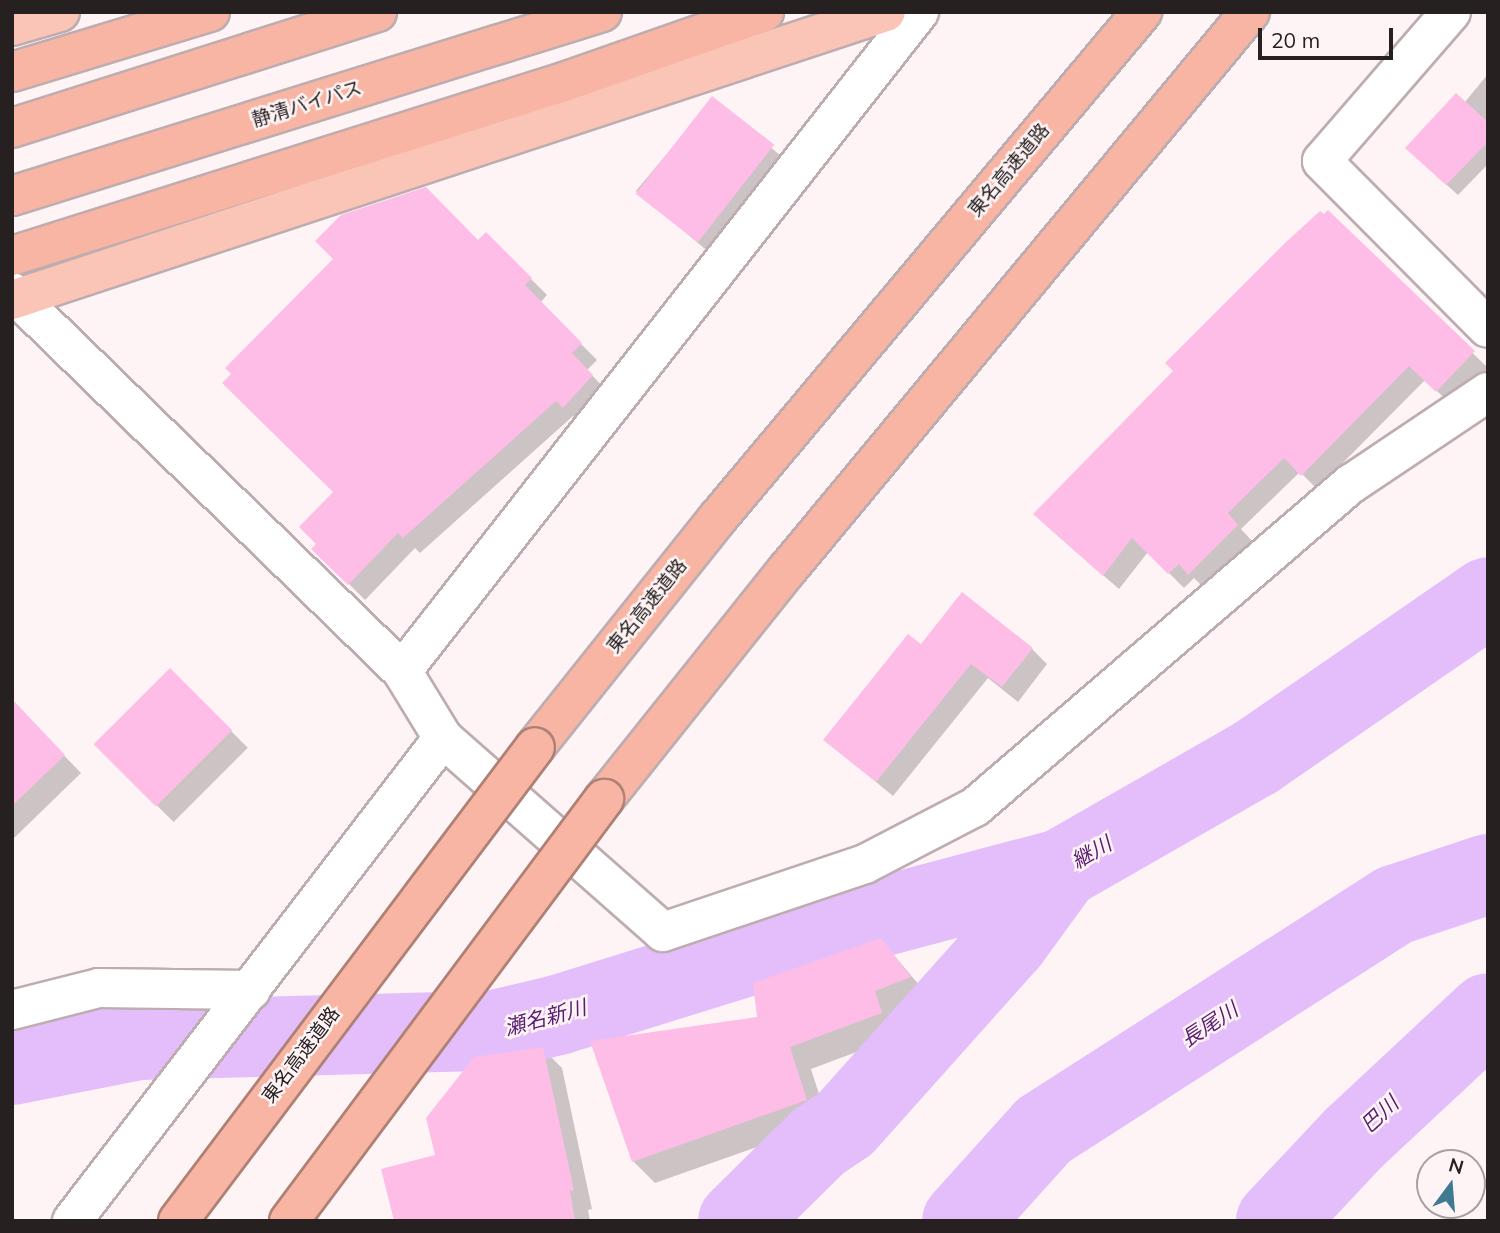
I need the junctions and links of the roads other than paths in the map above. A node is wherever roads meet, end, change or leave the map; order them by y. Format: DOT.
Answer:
graph roads {
  1 [pos="60,12"];
  2 [pos="210,12"];
  3 [pos="377,12"];
  4 [pos="602,12"];
  5 [pos="764,12"];
  6 [pos="886,12"];
  7 [pos="919,12"];
  8 [pos="1142,12"];
  9 [pos="1250,12"];
  10 [pos="1451,12"];
  11 [pos="12,26"];
  12 [pos="12,72"];
  13 [pos="12,128"];
  14 [pos="12,196"];
  15 [pos="12,256"];
  16 [pos="14,297"];
  17 [pos="1488,328"];
  18 [pos="1488,392"];
  19 [pos="402,671"];
  20 [pos="443,738"];
  21 [pos="251,990"];
  22 [pos="12,1010"];
  23 [pos="72,1221"];
  24 [pos="178,1221"];
  25 [pos="289,1221"];
  1 -- 11 [label="highway"];
  2 -- 12 [label="highway"];
  3 -- 13 [label="highway"];
  4 -- 14 [label="highway, 静清バイパス"];
  5 -- 15 [label="highway"];
  6 -- 16 [label="highway"];
  7 -- 19 [label="street"];
  8 -- 24 [label="highway, 東名高速道路, bridge"];
  9 -- 25 [label="highway, bridge"];
  10 -- 17 [label="street"];
  16 -- 19 [label="street"];
  18 -- 20 [label="street"];
  19 -- 20 [label="street"];
  20 -- 21 [label="street"];
  21 -- 22 [label="street"];
  21 -- 23 [label="street"];
}
